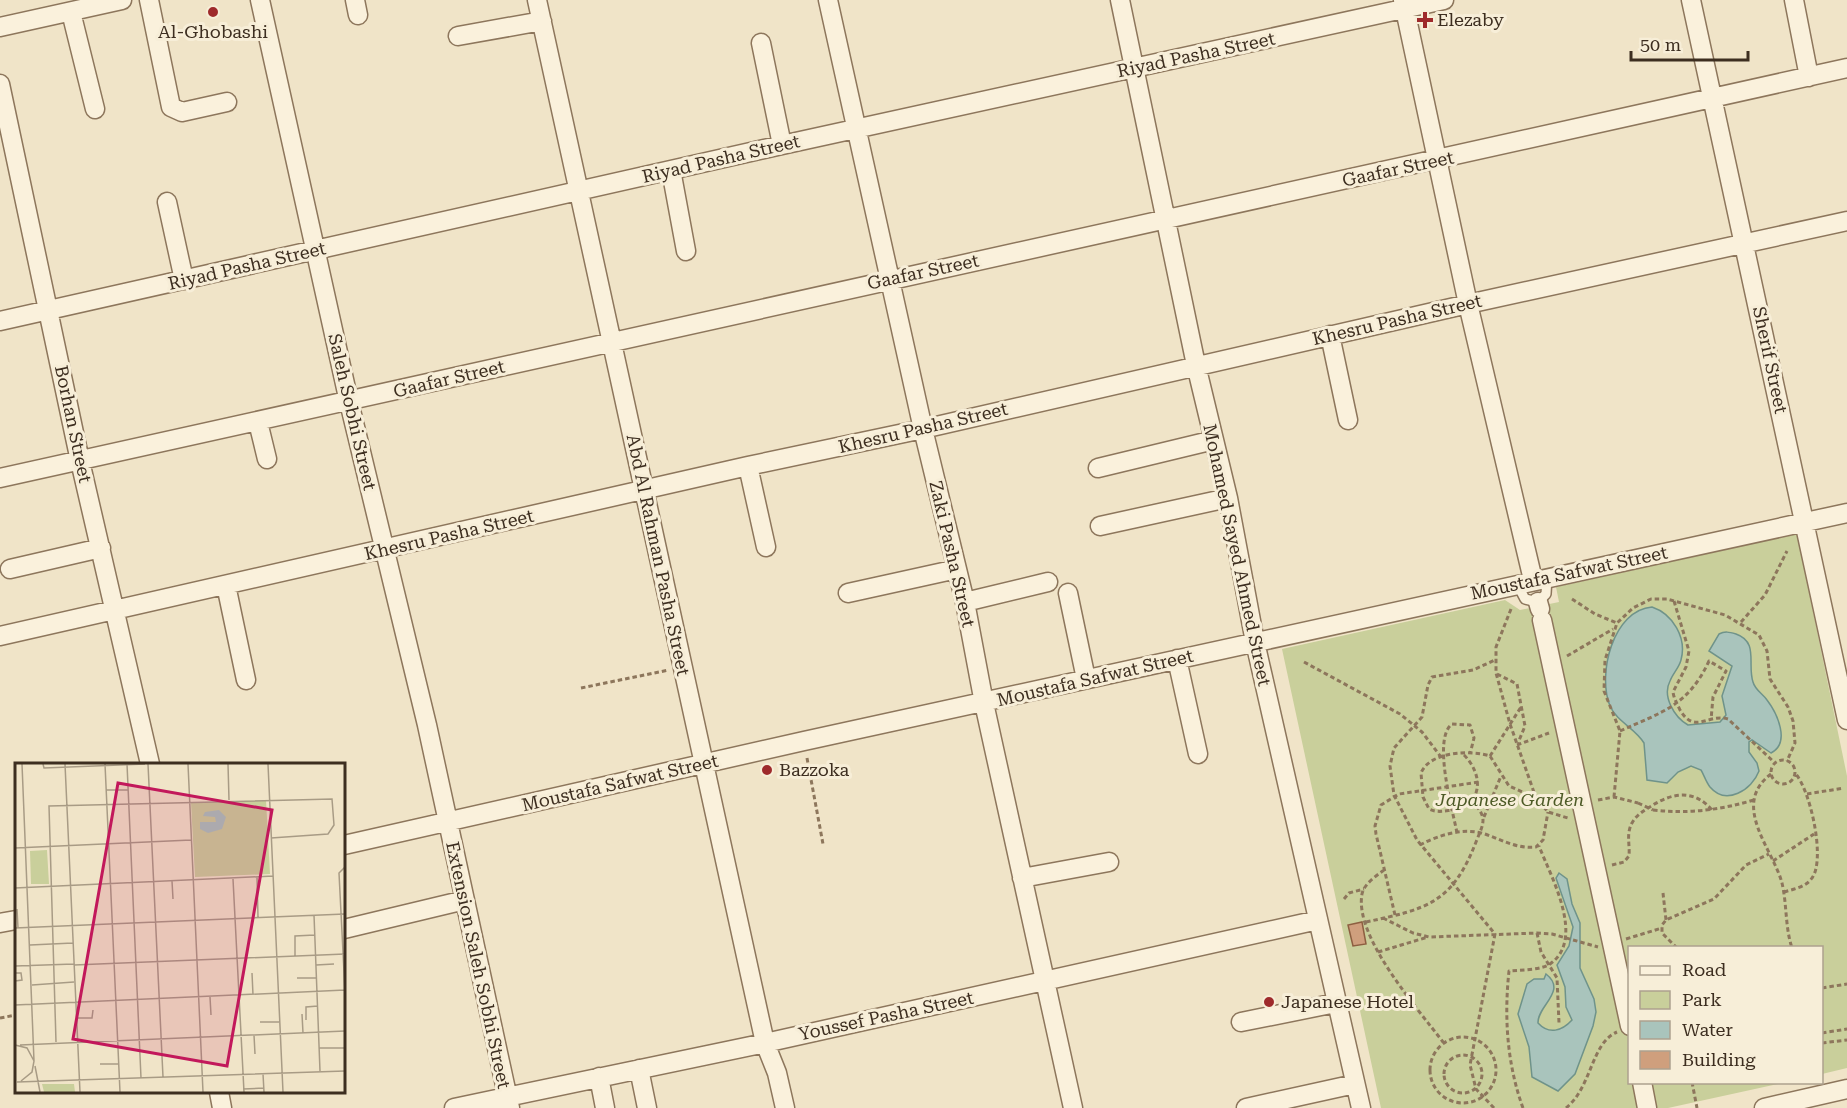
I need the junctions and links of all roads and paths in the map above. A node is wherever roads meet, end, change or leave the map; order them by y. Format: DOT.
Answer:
graph roads {
  1 [pos="122,0"];
  2 [pos="149,0"];
  3 [pos="260,0"];
  4 [pos="537,0"];
  5 [pos="828,0"];
  6 [pos="1120,0"];
  7 [pos="1444,0"];
  8 [pos="1690,0"];
  9 [pos="1794,0"];
  10 [pos="1404,4"];
  11 [pos="72,12"];
  12 [pos="542,21"];
  13 [pos="0,27"];
  14 [pos="458,36"];
  15 [pos="761,43"];
  16 [pos="1135,68"];
  17 [pos="1847,68"];
  18 [pos="1809,77"];
  19 [pos="0,84"];
  20 [pos="1711,99"];
  21 [pos="227,102"];
  22 [pos="95,109"];
  23 [pos="858,128"];
  24 [pos="782,145"];
  25 [pos="1437,160"];
  26 [pos="671,170"];
  27 [pos="578,191"];
  28 [pos="167,202"];
  29 [pos="1166,219"];
  30 [pos="1847,221"];
  31 [pos="1744,243"];
  32 [pos="315,250"];
  33 [pos="686,250"];
  34 [pos="890,279"];
  35 [pos="184,280"];
  36 [pos="1468,304"];
  37 [pos="49,310"];
  38 [pos="0,321"];
  39 [pos="1330,335"];
  40 [pos="612,342"];
  41 [pos="1196,365"];
  42 [pos="349,402"];
  43 [pos="1348,420"];
  44 [pos="258,422"];
  45 [pos="923,429"];
  46 [pos="1214,440"];
  47 [pos="267,459"];
  48 [pos="80,461"];
  49 [pos="748,466"];
  50 [pos="1098,468"];
  51 [pos="0,478"];
  52 [pos="644,491"];
  53 [pos="1228,498"];
  54 [pos="1847,513"];
  55 [pos="1805,523"];
  56 [pos="1100,526"];
  57 [pos="766,547"];
  58 [pos="101,548"];
  59 [pos="384,550"];
  60 [pos="1787,551"];
  61 [pos="10,569"];
  62 [pos="957,569"];
  63 [pos="1532,580"];
  64 [pos="1048,582"];
  65 [pos="226,585"];
  66 [pos="848,593"];
  67 [pos="1068,593"];
  68 [pos="1572,599"];
  69 [pos="1674,601"];
  70 [pos="965,602"];
  71 [pos="1511,609"];
  72 [pos="1540,610"];
  73 [pos="115,611"];
  74 [pos="1741,622"];
  75 [pos="1617,624"];
  76 [pos="1615,628"];
  77 [pos="0,636"];
  78 [pos="1255,642"];
  79 [pos="1178,658"];
  80 [pos="1495,660"];
  81 [pos="1304,662"];
  82 [pos="1552,665"];
  83 [pos="682,667"];
  84 [pos="1496,674"];
  85 [pos="1086,679"];
  86 [pos="246,680"];
  87 [pos="581,688"];
  88 [pos="984,703"];
  89 [pos="1677,705"];
  90 [pos="1521,707"];
  91 [pos="1711,720"];
  92 [pos="1847,720"];
  93 [pos="1510,724"];
  94 [pos="1416,726"];
  95 [pos="1566,730"];
  96 [pos="1620,731"];
  97 [pos="804,741"];
  98 [pos="1517,745"];
  99 [pos="1198,754"];
  100 [pos="1464,754"];
  101 [pos="1470,754"];
  102 [pos="1490,756"];
  103 [pos="1442,757"];
  104 [pos="1787,761"];
  105 [pos="150,763"];
  106 [pos="1775,763"];
  107 [pos="703,764"];
  108 [pos="1795,773"];
  109 [pos="1771,774"];
  110 [pos="1501,776"];
  111 [pos="1479,782"];
  112 [pos="1448,786"];
  113 [pos="1844,788"];
  114 [pos="1422,790"];
  115 [pos="1807,794"];
  116 [pos="1394,795"];
  117 [pos="1614,797"];
  118 [pos="1536,798"];
  119 [pos="1754,800"];
  120 [pos="1472,801"];
  121 [pos="1452,810"];
  122 [pos="1712,810"];
  123 [pos="1548,812"];
  124 [pos="1583,812"];
  125 [pos="1484,817"];
  126 [pos="447,822"];
  127 [pos="1479,832"];
  128 [pos="1457,833"];
  129 [pos="1814,834"];
  130 [pos="823,844"];
  131 [pos="345,845"];
  132 [pos="1420,845"];
  133 [pos="1539,846"];
  134 [pos="1769,854"];
  135 [pos="1773,861"];
  136 [pos="1109,862"];
  137 [pos="1620,863"];
  138 [pos="1383,870"];
  139 [pos="1022,878"];
  140 [pos="1453,885"];
  141 [pos="1364,889"];
  142 [pos="1784,892"];
  143 [pos="1664,893"];
  144 [pos="1344,899"];
  145 [pos="465,900"];
  146 [pos="1395,915"];
  147 [pos="1383,918"];
  148 [pos="15,920"];
  149 [pos="1318,920"];
  150 [pos="1666,920"];
  151 [pos="1366,922"];
  152 [pos="0,923"];
  153 [pos="1662,928"];
  154 [pos="345,929"];
  155 [pos="1537,933"];
  156 [pos="1495,934"];
  157 [pos="1429,937"];
  158 [pos="1569,939"];
  159 [pos="1604,945"];
  160 [pos="1675,946"];
  161 [pos="1791,946"];
  162 [pos="1378,952"];
  163 [pos="1549,965"];
  164 [pos="1044,982"];
  165 [pos="1847,984"];
  166 [pos="1823,988"];
  167 [pos="1336,1003"];
  168 [pos="15,1014"];
  169 [pos="0,1018"];
  170 [pos="1241,1022"];
  171 [pos="1558,1023"];
  172 [pos="1626,1028"];
  173 [pos="1847,1029"];
  174 [pos="1823,1033"];
  175 [pos="1476,1039"];
  176 [pos="1847,1040"];
  177 [pos="765,1043"];
  178 [pos="1443,1043"];
  179 [pos="1823,1043"];
  180 [pos="1472,1058"];
  181 [pos="639,1069"];
  182 [pos="599,1077"];
  183 [pos="1355,1084"];
  184 [pos="1642,1084"];
  185 [pos="1692,1084"];
  186 [pos="1476,1089"];
  187 [pos="1847,1089"];
  188 [pos="219,1093"];
  189 [pos="1482,1097"];
  190 [pos="509,1102"];
  191 [pos="1295,1103"];
  192 [pos="222,1108"];
  193 [pos="454,1108"];
  194 [pos="605,1108"];
  195 [pos="647,1108"];
  196 [pos="785,1108"];
  197 [pos="1073,1108"];
  198 [pos="1246,1108"];
  199 [pos="1361,1108"];
  200 [pos="1494,1108"];
  201 [pos="1523,1108"];
  202 [pos="1566,1108"];
  203 [pos="1647,1108"];
  204 [pos="1697,1108"];
  205 [pos="1764,1108"];
  1 -- 11 [label="street"];
  2 -- 21 [label="street"];
  3 -- 32 [label="street, Saleh Sobhi Street"];
  4 -- 12 [label="street, Abd Al Rahman Pasha Street"];
  5 -- 23 [label="street, Zaki Pasha Street"];
  6 -- 16 [label="street, Mohamed Sayed Ahmed Street"];
  7 -- 10 [label="street, Riyad Pasha Street"];
  8 -- 20 [label="street, Sherif Street"];
  9 -- 18 [label="street"];
  10 -- 16 [label="street, Riyad Pasha Street"];
  10 -- 25 [label="street"];
  11 -- 13 [label="street"];
  11 -- 22 [label="street"];
  12 -- 14 [label="street"];
  12 -- 27 [label="street, Abd Al Rahman Pasha Street"];
  15 -- 24 [label="street"];
  16 -- 23 [label="street, Riyad Pasha Street"];
  16 -- 29 [label="street, Mohamed Sayed Ahmed Street"];
  17 -- 18 [label="street, Gaafar Street"];
  18 -- 20 [label="street, Gaafar Street"];
  19 -- 37 [label="street, Borhan Street"];
  20 -- 25 [label="street, Gaafar Street"];
  20 -- 31 [label="street, Sherif Street"];
  23 -- 24 [label="street, Riyad Pasha Street"];
  23 -- 34 [label="street, Zaki Pasha Street"];
  24 -- 26 [label="street, Riyad Pasha Street"];
  25 -- 29 [label="street, Gaafar Street"];
  25 -- 36 [label="street"];
  26 -- 27 [label="street, Riyad Pasha Street"];
  26 -- 33 [label="street"];
  27 -- 32 [label="street, Riyad Pasha Street"];
  27 -- 40 [label="street, Abd Al Rahman Pasha Street"];
  28 -- 35 [label="street"];
  29 -- 34 [label="street, Gaafar Street"];
  29 -- 41 [label="street, Mohamed Sayed Ahmed Street"];
  30 -- 31 [label="street, Khesru Pasha Street"];
  31 -- 36 [label="street, Khesru Pasha Street"];
  31 -- 55 [label="street, Sherif Street"];
  32 -- 35 [label="street, Riyad Pasha Street"];
  32 -- 42 [label="street, Saleh Sobhi Street"];
  34 -- 40 [label="street, Gaafar Street"];
  34 -- 45 [label="street, Zaki Pasha Street"];
  35 -- 37 [label="street, Riyad Pasha Street"];
  36 -- 39 [label="street, Khesru Pasha Street"];
  36 -- 63 [label="street"];
  37 -- 38 [label="street, Riyad Pasha Street"];
  37 -- 48 [label="street, Borhan Street"];
  39 -- 41 [label="street, Khesru Pasha Street"];
  39 -- 43 [label="street"];
  40 -- 42 [label="street, Gaafar Street"];
  40 -- 52 [label="street, Abd Al Rahman Pasha Street"];
  41 -- 45 [label="street, Khesru Pasha Street"];
  41 -- 46 [label="street, Mohamed Sayed Ahmed Street"];
  42 -- 44 [label="street, Gaafar Street"];
  42 -- 59 [label="street, Saleh Sobhi Street"];
  44 -- 47 [label="street"];
  44 -- 48 [label="street, Gaafar Street"];
  45 -- 49 [label="street, Khesru Pasha Street"];
  45 -- 62 [label="street, Zaki Pasha Street"];
  46 -- 50 [label="street"];
  46 -- 53 [label="street, Mohamed Sayed Ahmed Street"];
  48 -- 51 [label="street, Gaafar Street"];
  48 -- 58 [label="street, Borhan Street"];
  49 -- 52 [label="street, Khesru Pasha Street"];
  49 -- 57 [label="street"];
  52 -- 59 [label="street, Khesru Pasha Street"];
  52 -- 83 [label="street, Abd Al Rahman Pasha Street"];
  53 -- 56 [label="street"];
  53 -- 78 [label="street, Mohamed Sayed Ahmed Street"];
  54 -- 55 [label="street, Moustafa Safwat Street"];
  55 -- 63 [label="street, Moustafa Safwat Street"];
  55 -- 92 [label="street, Sherif Street"];
  58 -- 61 [label="street"];
  58 -- 73 [label="street, Borhan Street"];
  59 -- 65 [label="street, Khesru Pasha Street"];
  59 -- 126 [label="street, Saleh Sobhi Street"];
  60 -- 74 [label="path"];
  62 -- 66 [label="street"];
  62 -- 70 [label="street, Zaki Pasha Street"];
  63 -- 72 [label="lane"];
  63 -- 72 [label="lane"];
  63 -- 78 [label="street, Moustafa Safwat Street"];
  64 -- 70 [label="street"];
  65 -- 73 [label="street, Khesru Pasha Street"];
  65 -- 86 [label="street"];
  67 -- 85 [label="street"];
  68 -- 75 [label="path"];
  69 -- 74 [label="path"];
  69 -- 75 [label="path"];
  69 -- 89 [label="path"];
  70 -- 88 [label="street, Zaki Pasha Street"];
  71 -- 80 [label="path"];
  72 -- 82 [label="street"];
  73 -- 77 [label="street, Khesru Pasha Street"];
  73 -- 105 [label="street, Borhan Street"];
  74 -- 104 [label="path"];
  75 -- 76 [label="path"];
  76 -- 82 [label="path"];
  76 -- 96 [label="path"];
  78 -- 79 [label="street, Moustafa Safwat Street"];
  78 -- 149 [label="street, Mohamed Sayed Ahmed Street"];
  79 -- 85 [label="street, Moustafa Safwat Street"];
  79 -- 99 [label="street"];
  80 -- 84 [label="path"];
  80 -- 94 [label="path"];
  81 -- 94 [label="path"];
  82 -- 95 [label="street"];
  83 -- 87 [label="path"];
  83 -- 107 [label="street, Abd Al Rahman Pasha Street"];
  84 -- 90 [label="path"];
  84 -- 93 [label="path"];
  85 -- 88 [label="street, Moustafa Safwat Street"];
  88 -- 97 [label="street, Moustafa Safwat Street"];
  88 -- 139 [label="street, Zaki Pasha Street"];
  89 -- 91 [label="path"];
  89 -- 91 [label="path"];
  89 -- 96 [label="path"];
  90 -- 93 [label="path"];
  90 -- 98 [label="path"];
  91 -- 106 [label="path"];
  93 -- 98 [label="path"];
  93 -- 102 [label="path"];
  94 -- 103 [label="path"];
  94 -- 116 [label="path"];
  95 -- 98 [label="path"];
  95 -- 124 [label="street"];
  96 -- 117 [label="path"];
  97 -- 107 [label="street, Moustafa Safwat Street"];
  97 -- 130 [label="path"];
  98 -- 118 [label="path"];
  100 -- 101 [label="path"];
  100 -- 103 [label="path"];
  100 -- 111 [label="path"];
  101 -- 102 [label="path"];
  101 -- 103 [label="path"];
  102 -- 110 [label="path"];
  103 -- 112 [label="path"];
  103 -- 114 [label="path"];
  104 -- 106 [label="path"];
  104 -- 108 [label="path"];
  106 -- 109 [label="path"];
  107 -- 126 [label="street, Moustafa Safwat Street"];
  107 -- 177 [label="street, Abd Al Rahman Pasha Street"];
  108 -- 109 [label="path"];
  108 -- 115 [label="path"];
  109 -- 119 [label="path"];
  110 -- 118 [label="path"];
  110 -- 125 [label="path"];
  111 -- 112 [label="path"];
  111 -- 120 [label="path"];
  112 -- 114 [label="path"];
  112 -- 121 [label="path"];
  113 -- 115 [label="path"];
  114 -- 116 [label="path"];
  114 -- 121 [label="path"];
  115 -- 129 [label="path"];
  116 -- 132 [label="path"];
  116 -- 138 [label="path"];
  117 -- 122 [label="path, bridge"];
  117 -- 124 [label="path"];
  118 -- 123 [label="path"];
  119 -- 122 [label="path"];
  119 -- 134 [label="path"];
  120 -- 121 [label="path"];
  120 -- 125 [label="path"];
  121 -- 128 [label="path"];
  122 -- 137 [label="path"];
  123 -- 124 [label="path"];
  123 -- 133 [label="path"];
  124 -- 159 [label="street"];
  125 -- 127 [label="path"];
  126 -- 131 [label="street, Moustafa Safwat Street"];
  126 -- 145 [label="street, Extension Saleh Sobhi Street"];
  127 -- 128 [label="path"];
  127 -- 133 [label="path"];
  127 -- 140 [label="path"];
  128 -- 132 [label="path"];
  129 -- 135 [label="path"];
  129 -- 142 [label="path"];
  132 -- 140 [label="path"];
  133 -- 158 [label="path"];
  134 -- 135 [label="path"];
  134 -- 150 [label="path"];
  135 -- 142 [label="path"];
  136 -- 139 [label="street"];
  138 -- 141 [label="path"];
  138 -- 146 [label="path"];
  139 -- 164 [label="street, Zaki Pasha Street"];
  140 -- 146 [label="path"];
  140 -- 156 [label="path"];
  141 -- 144 [label="path"];
  141 -- 151 [label="path"];
  142 -- 161 [label="path"];
  143 -- 150 [label="path"];
  145 -- 154 [label="street"];
  145 -- 190 [label="street, Extension Saleh Sobhi Street"];
  146 -- 147 [label="path"];
  147 -- 151 [label="path"];
  147 -- 157 [label="path"];
  148 -- 152 [label="street"];
  149 -- 164 [label="street, Youssef Pasha Street"];
  149 -- 167 [label="street, Mohamed Sayed Ahmed Street"];
  150 -- 153 [label="path"];
  151 -- 162 [label="path"];
  153 -- 159 [label="path"];
  153 -- 160 [label="path"];
  155 -- 156 [label="path"];
  155 -- 158 [label="path"];
  155 -- 163 [label="path"];
  156 -- 157 [label="path"];
  156 -- 175 [label="path"];
  157 -- 162 [label="path"];
  158 -- 159 [label="path"];
  158 -- 163 [label="path"];
  159 -- 172 [label="street"];
  162 -- 178 [label="path"];
  163 -- 171 [label="path"];
  163 -- 201 [label="path"];
  164 -- 177 [label="street, Youssef Pasha Street"];
  164 -- 197 [label="street, Zaki Pasha Street"];
  165 -- 166 [label="path"];
  167 -- 170 [label="street"];
  167 -- 183 [label="street, Mohamed Sayed Ahmed Street"];
  168 -- 169 [label="path"];
  172 -- 202 [label="path"];
  173 -- 174 [label="path"];
  175 -- 178 [label="path"];
  175 -- 180 [label="path"];
  175 -- 189 [label="path"];
  176 -- 179 [label="path"];
  177 -- 181 [label="street, Youssef Pasha Street"];
  177 -- 196 [label="street, Abd Al Rahman Pasha Street"];
  178 -- 189 [label="path"];
  180 -- 186 [label="path"];
  180 -- 186 [label="path"];
  180 -- 186 [label="path"];
  181 -- 182 [label="street, Youssef Pasha Street"];
  181 -- 195 [label="street"];
  182 -- 190 [label="street, Youssef Pasha Street"];
  182 -- 194 [label="street"];
  183 -- 191 [label="street"];
  183 -- 199 [label="street, Mohamed Sayed Ahmed Street"];
  184 -- 203 [label="street"];
  185 -- 204 [label="path"];
  186 -- 189 [label="path"];
  187 -- 205 [label="street"];
  188 -- 192 [label="street"];
  189 -- 200 [label="path"];
  190 -- 193 [label="street, Youssef Pasha Street"];
  191 -- 198 [label="street"];
}
